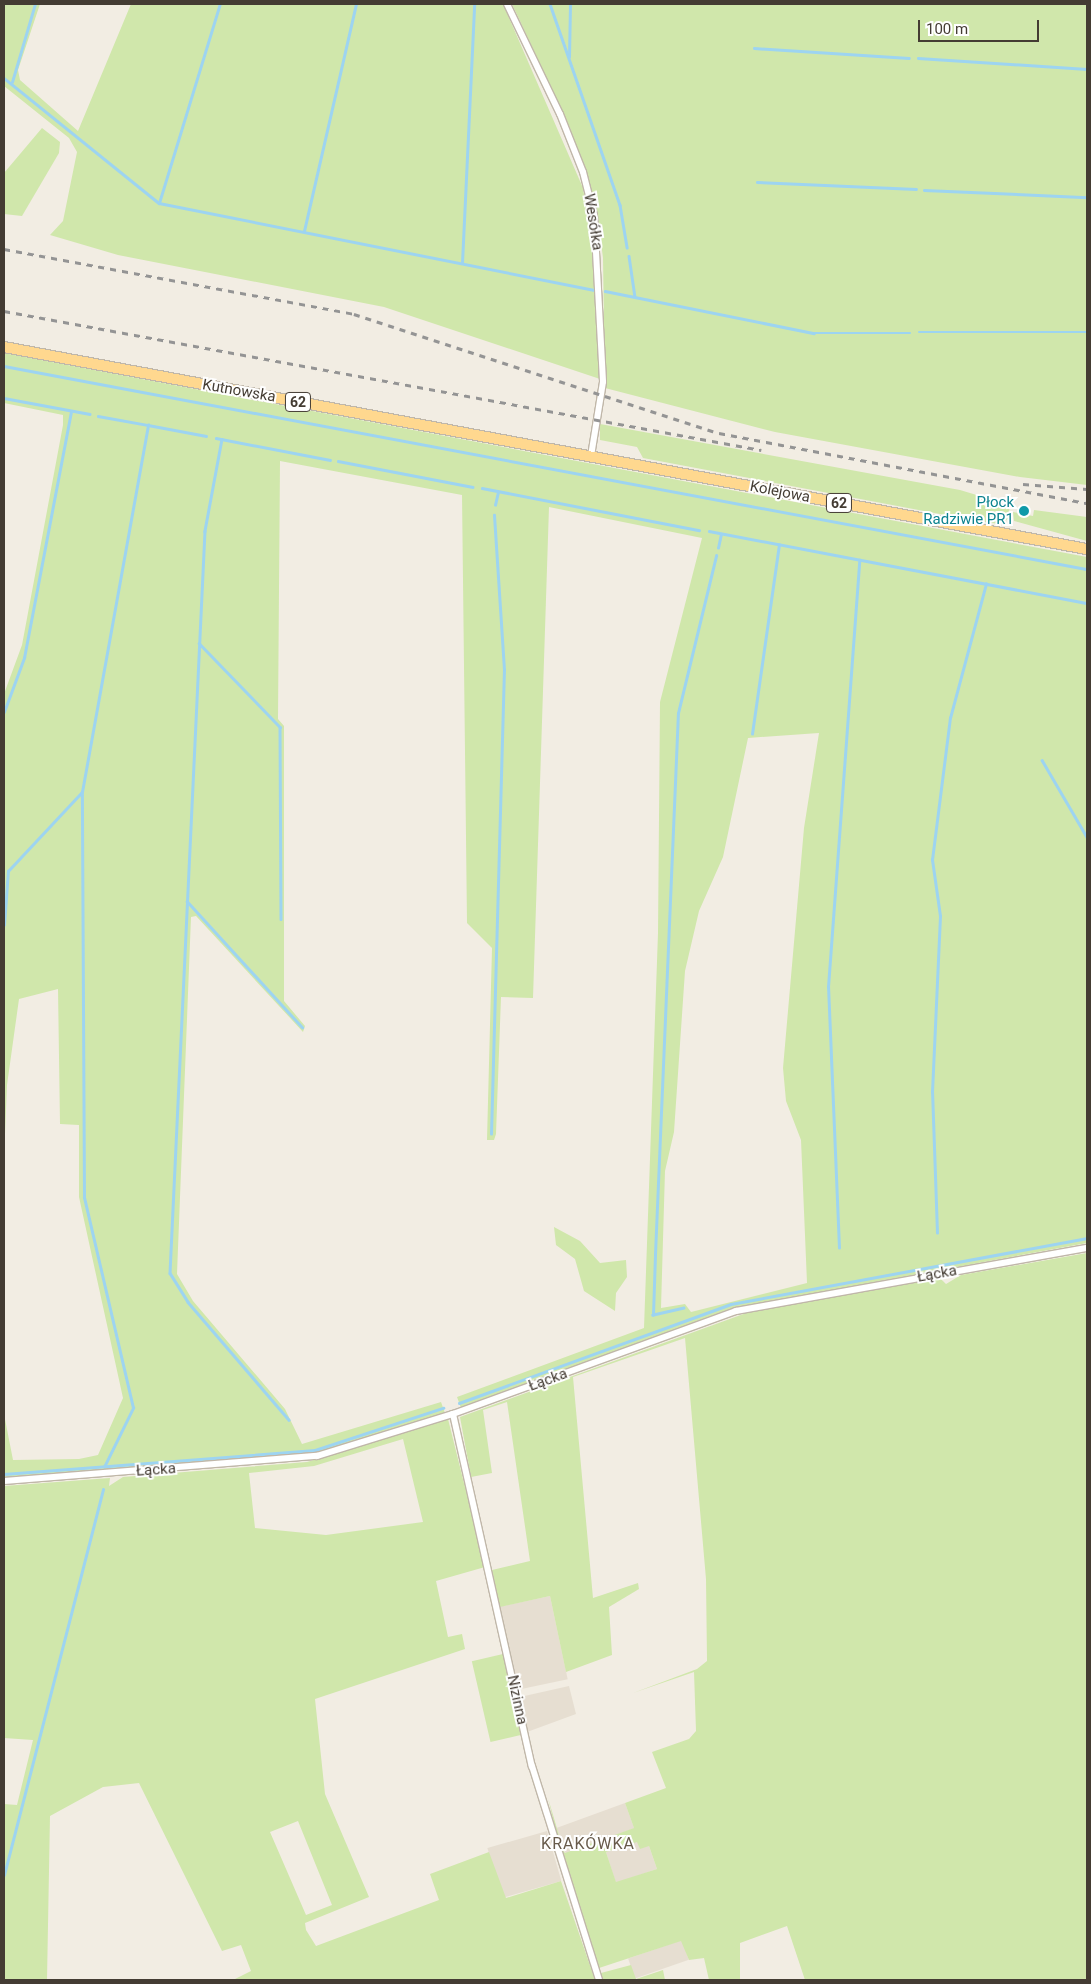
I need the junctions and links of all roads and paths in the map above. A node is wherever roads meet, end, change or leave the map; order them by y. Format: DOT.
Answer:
graph roads {
  1 [pos="508,4"];
  2 [pos="4,347"];
  3 [pos="592,456"];
  4 [pos="1087,549"];
  5 [pos="1087,1248"];
  6 [pos="452,1414"];
  7 [pos="4,1481"];
  8 [pos="599,1980"];
  1 -- 3 [label="street, Wesółka"];
  2 -- 3 [label="main road, Kutnowska / 62"];
  3 -- 4 [label="main road, Kolejowa / 62"];
  5 -- 6 [label="street, Łącka"];
  6 -- 7 [label="street, Łącka"];
  6 -- 8 [label="street, Nizinna"];
}
